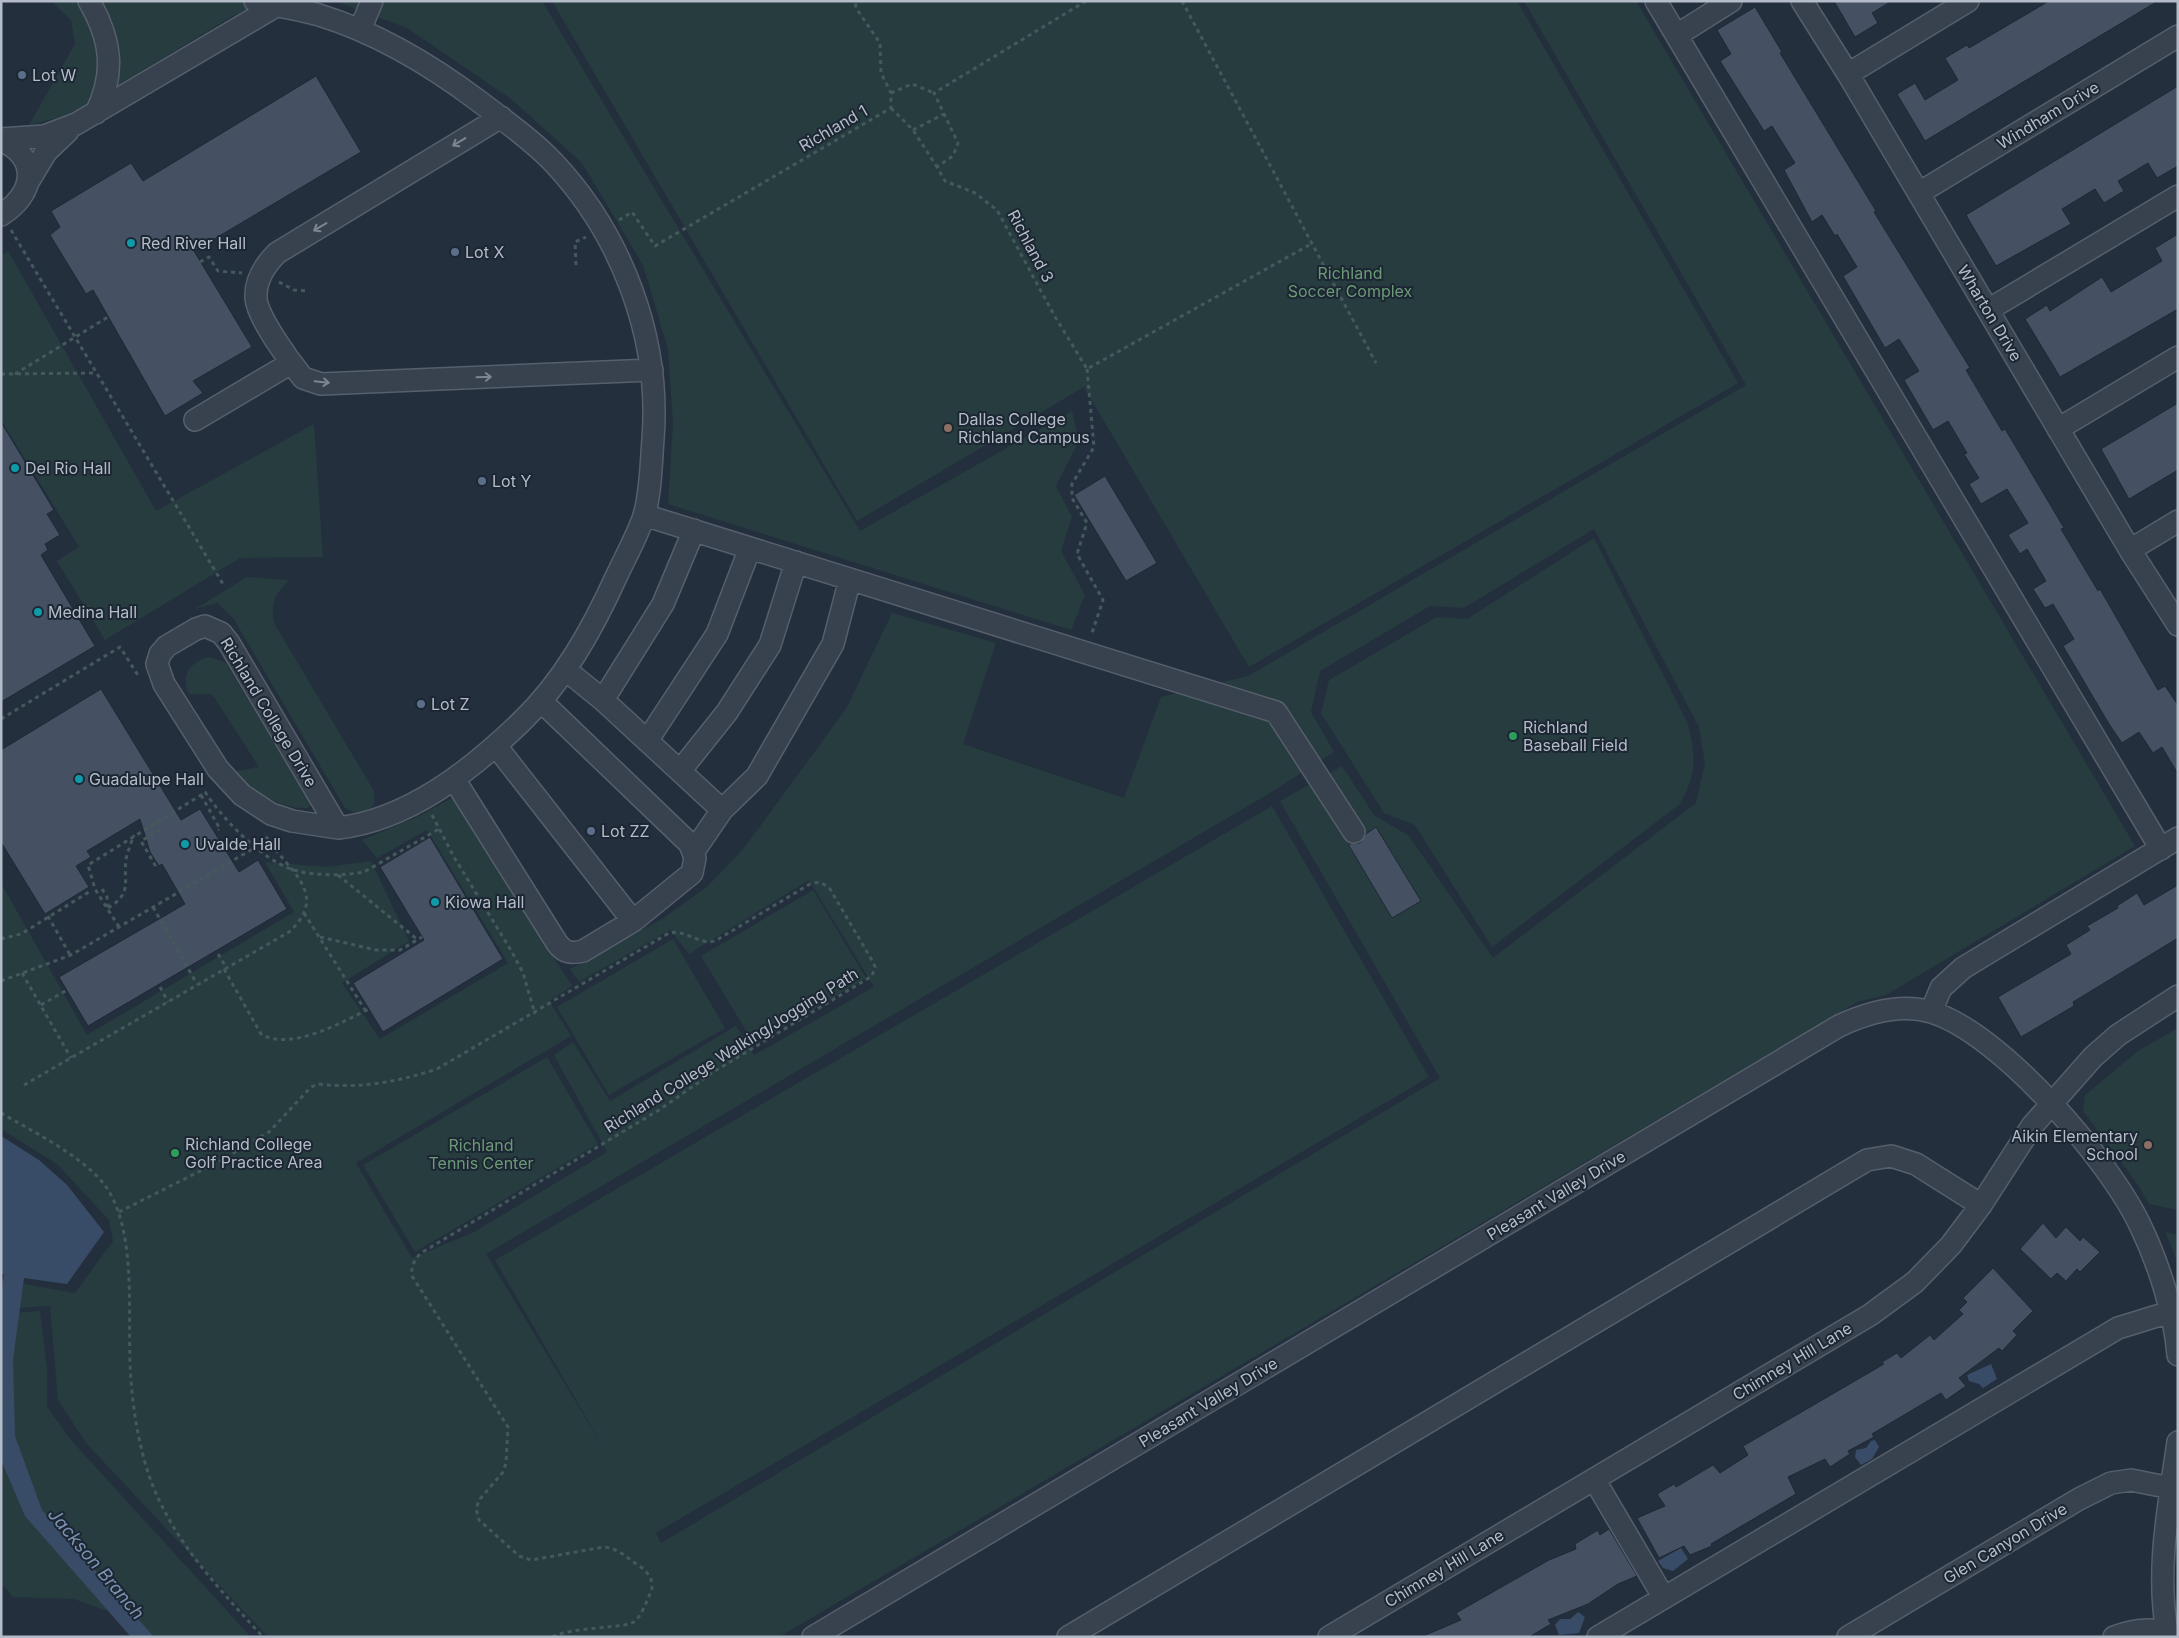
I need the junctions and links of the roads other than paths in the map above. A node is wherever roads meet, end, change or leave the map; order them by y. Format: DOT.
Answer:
graph roads {
  1 [pos="89,1"];
  2 [pos="255,1"];
  3 [pos="372,1"];
  4 [pos="1656,1"];
  5 [pos="1731,1"];
  6 [pos="1802,1"];
  7 [pos="1968,1"];
  8 [pos="276,6"];
  9 [pos="360,30"];
  10 [pos="1677,35"];
  11 [pos="2178,36"];
  12 [pos="1848,74"];
  13 [pos="96,113"];
  14 [pos="500,117"];
  15 [pos="76,124"];
  16 [pos="1,139"];
  17 [pos="28,182"];
  18 [pos="1918,193"];
  19 [pos="2178,196"];
  20 [pos="6,222"];
  21 [pos="1988,310"];
  22 [pos="2178,357"];
  23 [pos="291,363"];
  24 [pos="652,370"];
  25 [pos="195,420"];
  26 [pos="2058,429"];
  27 [pos="644,515"];
  28 [pos="2178,521"];
  29 [pos="694,530"];
  30 [pos="750,548"];
  31 [pos="2130,550"];
  32 [pos="796,562"];
  33 [pos="850,579"];
  34 [pos="2178,625"];
  35 [pos="566,670"];
  36 [pos="603,700"];
  37 [pos="540,701"];
  38 [pos="647,741"];
  39 [pos="496,746"];
  40 [pos="680,771"];
  41 [pos="454,779"];
  42 [pos="722,810"];
  43 [pos="338,828"];
  44 [pos="1354,832"];
  45 [pos="2169,844"];
  46 [pos="694,851"];
  47 [pos="633,921"];
  48 [pos="2178,996"];
  49 [pos="1931,1012"];
  50 [pos="2051,1104"];
  51 [pos="1981,1205"];
  52 [pos="2170,1312"];
  53 [pos="2178,1355"];
  54 [pos="2178,1442"];
  55 [pos="1594,1479"];
  56 [pos="2171,1488"];
  57 [pos="1664,1598"];
  58 [pos="2167,1635"];
  59 [pos="813,1637"];
  60 [pos="1068,1637"];
  61 [pos="1329,1637"];
  62 [pos="1598,1637"];
  63 [pos="1848,1637"];
  64 [pos="2114,1637"];
  1 -- 13 [label="street"];
  2 -- 8 [label="street, Richland College Drive"];
  3 -- 9 [label="street"];
  4 -- 10 [label="street"];
  5 -- 10 [label="street"];
  6 -- 12 [label="street, Wharton Drive"];
  7 -- 12 [label="street"];
  8 -- 9 [label="street, Richland College Drive"];
  8 -- 13 [label="street"];
  9 -- 14 [label="street, Richland College Drive"];
  10 -- 45 [label="street"];
  11 -- 18 [label="street, Windham Drive"];
  12 -- 18 [label="street, Wharton Drive"];
  13 -- 15 [label="street"];
  14 -- 23 [label="street, one-way"];
  14 -- 24 [label="street, Richland College Drive"];
  15 -- 16 [label="street"];
  15 -- 17 [label="street"];
  16 -- 17 [label="street"];
  17 -- 20 [label="street"];
  18 -- 21 [label="street, Wharton Drive"];
  19 -- 21 [label="street"];
  21 -- 26 [label="street, Wharton Drive"];
  22 -- 26 [label="street"];
  23 -- 24 [label="street, one-way"];
  23 -- 25 [label="street"];
  24 -- 27 [label="street, Richland College Drive"];
  26 -- 31 [label="street, Wharton Drive"];
  27 -- 29 [label="street"];
  27 -- 35 [label="street, Richland College Drive"];
  28 -- 31 [label="street"];
  29 -- 30 [label="street"];
  29 -- 36 [label="street"];
  30 -- 32 [label="street"];
  30 -- 38 [label="street"];
  31 -- 34 [label="street, Wharton Drive"];
  32 -- 33 [label="street"];
  32 -- 40 [label="street"];
  33 -- 42 [label="street"];
  33 -- 44 [label="street"];
  35 -- 36 [label="street"];
  35 -- 37 [label="street, Richland College Drive"];
  36 -- 38 [label="street"];
  37 -- 39 [label="street, Richland College Drive"];
  37 -- 46 [label="street"];
  38 -- 40 [label="street"];
  39 -- 41 [label="street, Richland College Drive"];
  39 -- 47 [label="street"];
  40 -- 42 [label="street"];
  41 -- 43 [label="street, Richland College Drive"];
  41 -- 47 [label="street"];
  42 -- 46 [label="street"];
  43 -- 43 [label="street, Richland College Drive"];
  45 -- 49 [label="street"];
  46 -- 47 [label="street"];
  48 -- 50 [label="street, Chimney Hill Lane"];
  49 -- 50 [label="street, Pleasant Valley Drive"];
  49 -- 59 [label="street, Pleasant Valley Drive"];
  50 -- 51 [label="street, Chimney Hill Lane"];
  50 -- 52 [label="street, Pleasant Valley Drive"];
  51 -- 55 [label="street, Chimney Hill Lane"];
  51 -- 60 [label="street"];
  52 -- 53 [label="street, Pleasant Valley Drive"];
  52 -- 57 [label="street"];
  54 -- 56 [label="street"];
  55 -- 57 [label="street"];
  55 -- 61 [label="street, Chimney Hill Lane"];
  56 -- 58 [label="street"];
  56 -- 63 [label="street, Glen Canyon Drive"];
  57 -- 62 [label="street"];
  58 -- 64 [label="street"];
}
